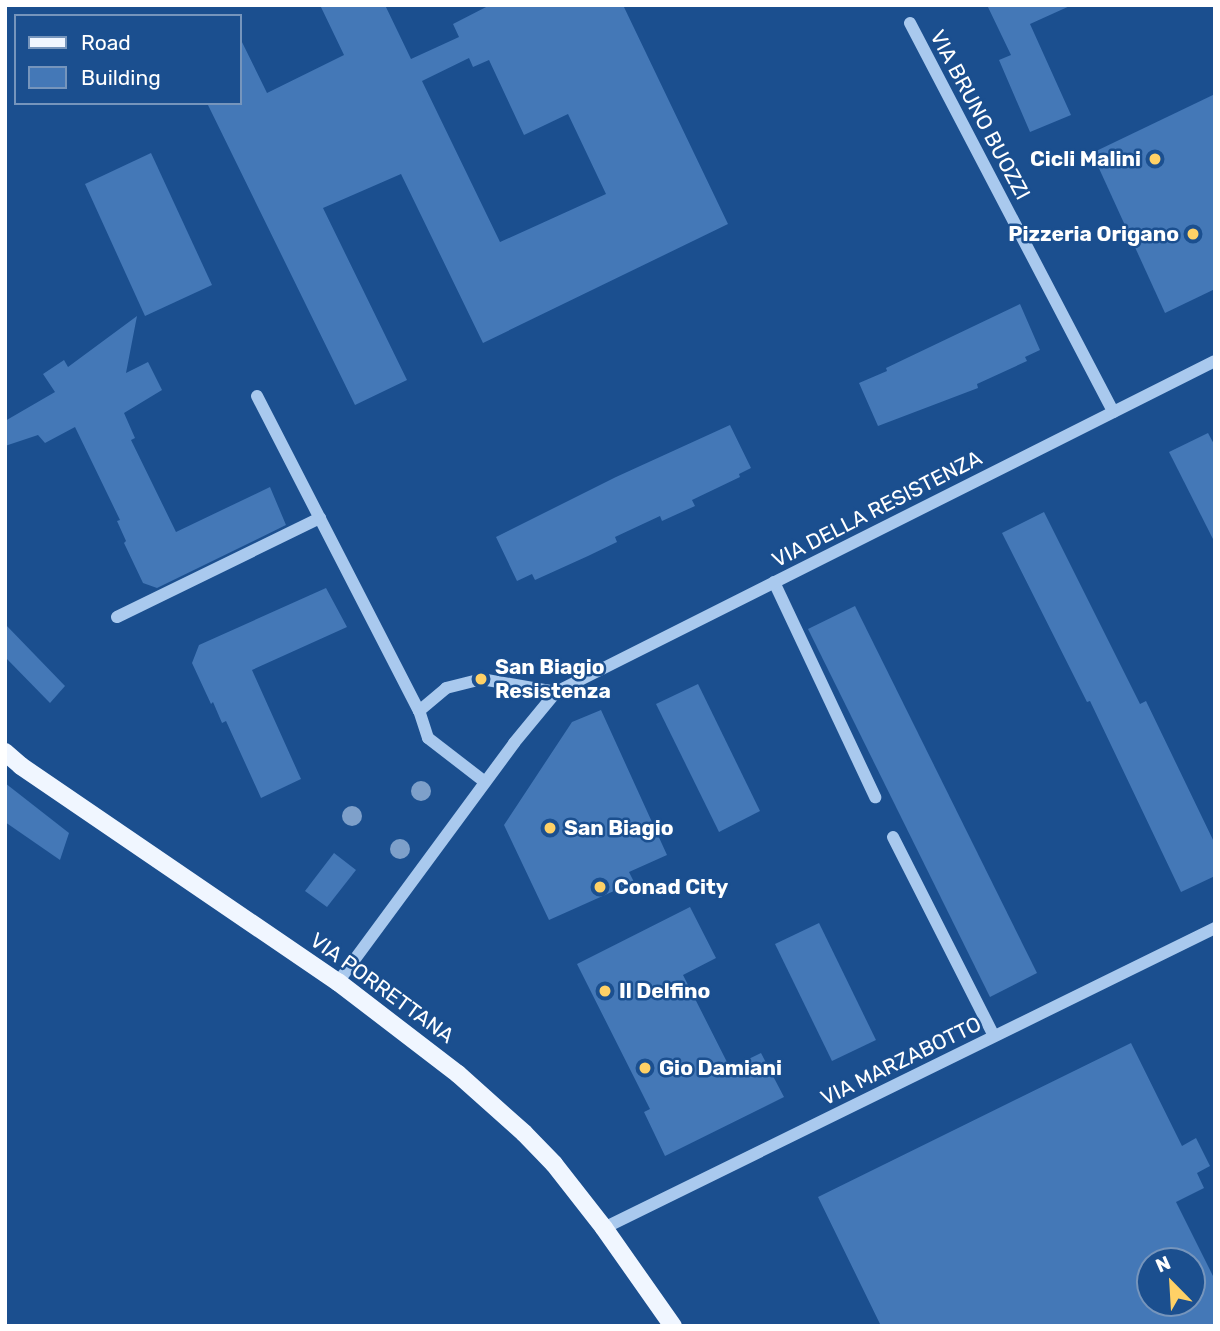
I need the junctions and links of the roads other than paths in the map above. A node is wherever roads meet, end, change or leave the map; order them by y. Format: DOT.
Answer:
graph roads {
  1 [pos="910,23"];
  2 [pos="1215,360"];
  3 [pos="257,396"];
  4 [pos="1113,412"];
  5 [pos="320,519"];
  6 [pos="775,582"];
  7 [pos="117,617"];
  8 [pos="556,692"];
  9 [pos="419,711"];
  10 [pos="5,752"];
  11 [pos="485,782"];
  12 [pos="875,797"];
  13 [pos="893,837"];
  14 [pos="1215,928"];
  15 [pos="338,982"];
  16 [pos="994,1036"];
  17 [pos="604,1228"];
  18 [pos="673,1326"];
  1 -- 4 [label="street, VIA BRUNO BUOZZI"];
  2 -- 4 [label="street, VIA DELLA RESISTENZA"];
  3 -- 5 [label="street"];
  4 -- 6 [label="street, VIA DELLA RESISTENZA"];
  5 -- 7 [label="street"];
  5 -- 9 [label="street"];
  6 -- 8 [label="street, VIA DELLA RESISTENZA"];
  6 -- 12 [label="street"];
  8 -- 9 [label="street"];
  8 -- 11 [label="street, VIA DELLA RESISTENZA"];
  9 -- 11 [label="street"];
  10 -- 15 [label="main road, VIA PORRETTANA"];
  11 -- 15 [label="street, VIA DELLA RESISTENZA"];
  13 -- 16 [label="street"];
  14 -- 16 [label="street, VIA MARZABOTTO"];
  15 -- 17 [label="main road, VIA PORRETTANA"];
  16 -- 17 [label="street, VIA MARZABOTTO"];
  17 -- 18 [label="main road, VIA PORRETTANA"];
}
